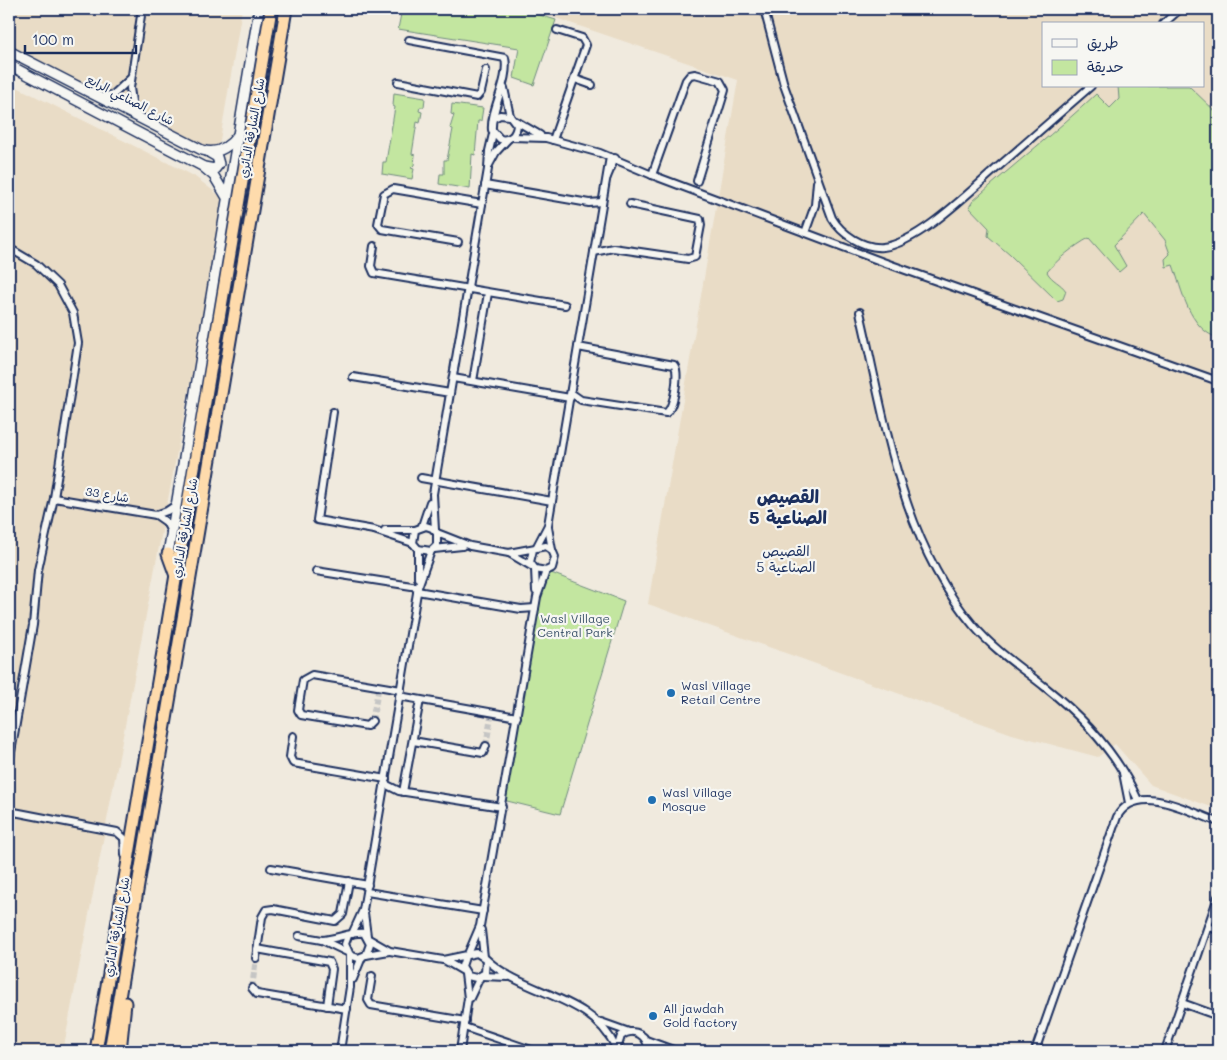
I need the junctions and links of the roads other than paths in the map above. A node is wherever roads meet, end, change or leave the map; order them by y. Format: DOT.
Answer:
graph roads {
  1 [pos="142,9"];
  2 [pos="259,9"];
  3 [pos="271,9"];
  4 [pos="286,9"];
  5 [pos="764,9"];
  6 [pos="1180,9"];
  7 [pos="1165,22"];
  8 [pos="557,30"];
  9 [pos="409,40"];
  10 [pos="9,51"];
  11 [pos="9,65"];
  12 [pos="486,70"];
  13 [pos="131,78"];
  14 [pos="575,79"];
  15 [pos="398,82"];
  16 [pos="503,83"];
  17 [pos="592,85"];
  18 [pos="1089,88"];
  19 [pos="99,98"];
  20 [pos="134,115"];
  21 [pos="510,116"];
  22 [pos="494,118"];
  23 [pos="516,121"];
  24 [pos="493,134"];
  25 [pos="238,135"];
  26 [pos="510,138"];
  27 [pos="546,138"];
  28 [pos="553,140"];
  29 [pos="210,153"];
  30 [pos="613,157"];
  31 [pos="202,166"];
  32 [pos="488,168"];
  33 [pos="652,175"];
  34 [pos="817,176"];
  35 [pos="697,181"];
  36 [pos="485,186"];
  37 [pos="226,197"];
  38 [pos="602,202"];
  39 [pos="482,204"];
  40 [pos="630,204"];
  41 [pos="805,233"];
  42 [pos="458,242"];
  43 [pos="374,246"];
  44 [pos="9,248"];
  45 [pos="594,252"];
  46 [pos="468,289"];
  47 [pos="488,293"];
  48 [pos="565,305"];
  49 [pos="860,312"];
  50 [pos="578,347"];
  51 [pos="353,377"];
  52 [pos="453,378"];
  53 [pos="473,381"];
  54 [pos="1218,381"];
  55 [pos="450,394"];
  56 [pos="570,396"];
  57 [pos="333,412"];
  58 [pos="421,478"];
  59 [pos="436,481"];
  60 [pos="433,494"];
  61 [pos="54,498"];
  62 [pos="552,501"];
  63 [pos="176,505"];
  64 [pos="156,515"];
  65 [pos="548,525"];
  66 [pos="422,526"];
  67 [pos="374,530"];
  68 [pos="415,530"];
  69 [pos="436,531"];
  70 [pos="171,533"];
  71 [pos="413,543"];
  72 [pos="470,546"];
  73 [pos="418,549"];
  74 [pos="535,549"];
  75 [pos="432,550"];
  76 [pos="552,550"];
  77 [pos="168,554"];
  78 [pos="509,554"];
  79 [pos="534,568"];
  80 [pos="316,570"];
  81 [pos="546,571"];
  82 [pos="176,578"];
  83 [pos="417,589"];
  84 [pos="536,597"];
  85 [pos="535,608"];
  86 [pos="400,693"];
  87 [pos="420,700"];
  88 [pos="517,717"];
  89 [pos="372,721"];
  90 [pos="11,736"];
  91 [pos="293,736"];
  92 [pos="413,741"];
  93 [pos="486,746"];
  94 [pos="9,764"];
  95 [pos="1122,770"];
  96 [pos="385,781"];
  97 [pos="403,792"];
  98 [pos="1138,800"];
  99 [pos="1129,804"];
  100 [pos="502,807"];
  101 [pos="9,811"];
  102 [pos="1218,822"];
  103 [pos="128,863"];
  104 [pos="271,868"];
  105 [pos="349,881"];
  106 [pos="367,888"];
  107 [pos="1218,897"];
  108 [pos="363,910"];
  109 [pos="483,911"];
  110 [pos="480,926"];
  111 [pos="1208,927"];
  112 [pos="1218,930"];
  113 [pos="350,935"];
  114 [pos="299,936"];
  115 [pos="368,938"];
  116 [pos="129,940"];
  117 [pos="322,940"];
  118 [pos="257,949"];
  119 [pos="390,951"];
  120 [pos="348,953"];
  121 [pos="364,956"];
  122 [pos="467,956"];
  123 [pos="256,958"];
  124 [pos="485,958"];
  125 [pos="443,960"];
  126 [pos="464,972"];
  127 [pos="372,976"];
  128 [pos="481,977"];
  129 [pos="514,978"];
  130 [pos="350,987"];
  131 [pos="252,988"];
  132 [pos="1182,1003"];
  133 [pos="327,1006"];
  134 [pos="467,1007"];
  135 [pos="347,1009"];
  136 [pos="1218,1016"];
  137 [pos="599,1022"];
  138 [pos="464,1024"];
  139 [pos="629,1032"];
  140 [pos="646,1040"];
  141 [pos="513,1044"];
  142 [pos="616,1050"];
  143 [pos="96,1051"];
  144 [pos="110,1051"];
  145 [pos="120,1051"];
  146 [pos="340,1051"];
  147 [pos="460,1051"];
  148 [pos="512,1051"];
  149 [pos="534,1051"];
  150 [pos="648,1051"];
  151 [pos="676,1051"];
  152 [pos="1034,1051"];
  153 [pos="1164,1051"];
  1 -- 13 [label="street"];
  2 -- 25 [label="main road"];
  3 -- 82 [label="highway, شارع الشارقة الدائري"];
  4 -- 116 [label="highway, شارع الشارقة الدائري"];
  5 -- 34 [label="street"];
  6 -- 7 [label="street"];
  8 -- 14 [label="street"];
  9 -- 16 [label="street"];
  10 -- 19 [label="main road, شارع الصناعي الرابع"];
  11 -- 31 [label="main road, شارع الصناعي الرابع"];
  12 -- 15 [label="street"];
  13 -- 19 [label="street"];
  13 -- 20 [label="street"];
  14 -- 17 [label="street"];
  14 -- 28 [label="street"];
  16 -- 21 [label="street"];
  16 -- 22 [label="street"];
  18 -- 34 [label="street"];
  19 -- 20 [label="main road, شارع الصناعي الرابع"];
  20 -- 29 [label="main road, شارع الصناعي الرابع"];
  21 -- 22 [label="street"];
  21 -- 23 [label="street"];
  22 -- 24 [label="street"];
  23 -- 26 [label="street"];
  23 -- 27 [label="street"];
  24 -- 26 [label="street"];
  24 -- 32 [label="street"];
  25 -- 29 [label="main road"];
  25 -- 37 [label="main road"];
  26 -- 27 [label="street"];
  26 -- 32 [label="street"];
  27 -- 28 [label="street"];
  28 -- 30 [label="street"];
  29 -- 31 [label="main road"];
  30 -- 33 [label="street"];
  30 -- 38 [label="street"];
  31 -- 37 [label="main road, شارع الصناعي الرابع"];
  32 -- 36 [label="street"];
  33 -- 35 [label="street"];
  33 -- 41 [label="street"];
  34 -- 41 [label="street"];
  36 -- 38 [label="street"];
  36 -- 39 [label="street"];
  37 -- 63 [label="main road"];
  38 -- 45 [label="street"];
  39 -- 42 [label="street"];
  39 -- 46 [label="street"];
  40 -- 45 [label="street"];
  41 -- 54 [label="street"];
  43 -- 46 [label="street"];
  44 -- 61 [label="street"];
  45 -- 50 [label="street"];
  46 -- 47 [label="street"];
  46 -- 52 [label="street"];
  47 -- 48 [label="street"];
  47 -- 53 [label="street"];
  49 -- 95 [label="street"];
  50 -- 56 [label="street"];
  50 -- 56 [label="street"];
  51 -- 55 [label="street"];
  52 -- 53 [label="street"];
  52 -- 55 [label="street"];
  53 -- 56 [label="street"];
  55 -- 59 [label="street"];
  56 -- 62 [label="street"];
  57 -- 67 [label="street"];
  58 -- 59 [label="street"];
  59 -- 60 [label="street"];
  59 -- 62 [label="street"];
  60 -- 66 [label="street"];
  60 -- 69 [label="street"];
  61 -- 64 [label="street, شارع 33"];
  61 -- 90 [label="street"];
  62 -- 65 [label="street"];
  63 -- 64 [label="street"];
  63 -- 70 [label="main road"];
  64 -- 70 [label="street"];
  65 -- 74 [label="street"];
  65 -- 76 [label="street"];
  66 -- 68 [label="street"];
  66 -- 69 [label="street"];
  67 -- 68 [label="street"];
  67 -- 71 [label="street"];
  68 -- 71 [label="street"];
  69 -- 72 [label="street"];
  69 -- 75 [label="street"];
  70 -- 77 [label="main road"];
  71 -- 73 [label="street"];
  72 -- 75 [label="street"];
  72 -- 78 [label="street"];
  73 -- 75 [label="street"];
  73 -- 83 [label="street"];
  74 -- 76 [label="street"];
  74 -- 78 [label="street"];
  74 -- 79 [label="street"];
  75 -- 83 [label="street"];
  76 -- 81 [label="street"];
  77 -- 82 [label="highway"];
  78 -- 79 [label="street"];
  79 -- 81 [label="street"];
  79 -- 84 [label="street"];
  80 -- 83 [label="street"];
  81 -- 84 [label="street"];
  82 -- 103 [label="highway, شارع الشارقة الدائري"];
  83 -- 85 [label="street"];
  83 -- 86 [label="street"];
  84 -- 85 [label="street"];
  85 -- 88 [label="street"];
  86 -- 87 [label="street"];
  86 -- 89 [label="street"];
  86 -- 96 [label="street"];
  87 -- 88 [label="street"];
  87 -- 92 [label="street"];
  88 -- 100 [label="street"];
  90 -- 94 [label="street"];
  91 -- 96 [label="street"];
  92 -- 93 [label="street"];
  92 -- 97 [label="street"];
  95 -- 98 [label="street"];
  95 -- 99 [label="street"];
  96 -- 97 [label="street"];
  96 -- 106 [label="street"];
  97 -- 100 [label="street"];
  98 -- 99 [label="street"];
  98 -- 102 [label="street"];
  99 -- 152 [label="street"];
  100 -- 109 [label="street"];
  101 -- 103 [label="street"];
  103 -- 143 [label="highway, شارع الشارقة الدائري"];
  104 -- 105 [label="street"];
  105 -- 106 [label="street"];
  105 -- 118 [label="street"];
  106 -- 108 [label="street"];
  106 -- 109 [label="street"];
  107 -- 111 [label="street"];
  108 -- 113 [label="street"];
  108 -- 115 [label="street"];
  109 -- 110 [label="street"];
  110 -- 122 [label="street"];
  110 -- 124 [label="street"];
  111 -- 112 [label="street"];
  111 -- 132 [label="street"];
  113 -- 115 [label="street"];
  113 -- 117 [label="street"];
  113 -- 120 [label="street"];
  114 -- 117 [label="street"];
  115 -- 119 [label="street"];
  115 -- 121 [label="street"];
  116 -- 144 [label="highway, شارع الشارقة الدائري"];
  116 -- 145 [label="highway"];
  117 -- 120 [label="street"];
  118 -- 123 [label="street"];
  118 -- 133 [label="street"];
  119 -- 121 [label="street"];
  119 -- 125 [label="street"];
  120 -- 121 [label="street"];
  120 -- 130 [label="street"];
  121 -- 130 [label="street"];
  122 -- 124 [label="street"];
  122 -- 125 [label="street"];
  122 -- 126 [label="street"];
  124 -- 128 [label="street"];
  124 -- 129 [label="street"];
  125 -- 126 [label="street"];
  126 -- 128 [label="street"];
  126 -- 134 [label="street"];
  127 -- 138 [label="street"];
  128 -- 129 [label="street"];
  128 -- 134 [label="street"];
  129 -- 137 [label="street"];
  130 -- 135 [label="street"];
  131 -- 133 [label="street"];
  132 -- 136 [label="street"];
  132 -- 153 [label="street"];
  133 -- 135 [label="street"];
  134 -- 138 [label="street"];
  135 -- 146 [label="street"];
  137 -- 139 [label="street"];
  137 -- 142 [label="street"];
  138 -- 141 [label="street"];
  138 -- 147 [label="street"];
  139 -- 140 [label="street"];
  139 -- 142 [label="street"];
  140 -- 150 [label="street"];
  140 -- 151 [label="street"];
  141 -- 148 [label="street"];
  141 -- 149 [label="street"];
}
